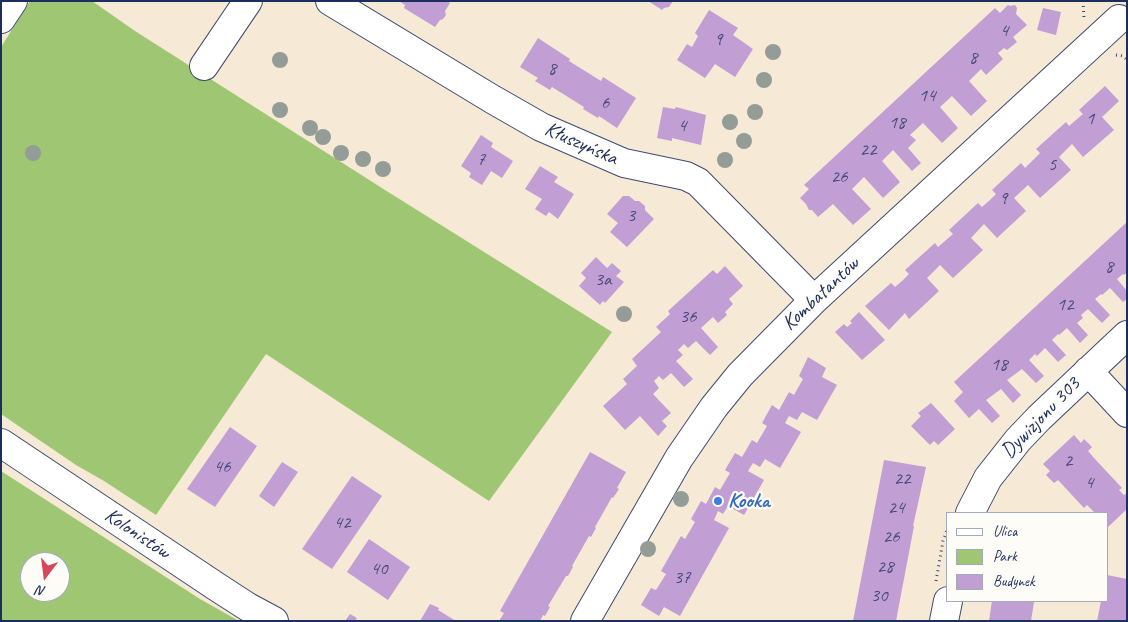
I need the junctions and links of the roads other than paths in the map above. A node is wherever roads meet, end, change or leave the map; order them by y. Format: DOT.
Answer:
graph roads {
  1 [pos="13,1"];
  2 [pos="248,1"];
  3 [pos="330,1"];
  4 [pos="1117,16"];
  5 [pos="1,19"];
  6 [pos="204,66"];
  7 [pos="814,300"];
  8 [pos="1127,335"];
  9 [pos="1088,371"];
  10 [pos="1127,413"];
  11 [pos="1,443"];
  12 [pos="971,512"];
  13 [pos="941,593"];
  14 [pos="274,621"];
  15 [pos="585,621"];
  16 [pos="944,621"];
  1 -- 5 [label="street"];
  2 -- 6 [label="street"];
  3 -- 7 [label="street, Kłuszyńska"];
  4 -- 7 [label="street, Kombatantów"];
  7 -- 15 [label="street, Kombatantów"];
  8 -- 9 [label="street, Dywizjonu 303"];
  9 -- 10 [label="street"];
  9 -- 12 [label="street, Dywizjonu 303"];
  11 -- 14 [label="street, Kolonistów"];
  13 -- 16 [label="street"];
}
